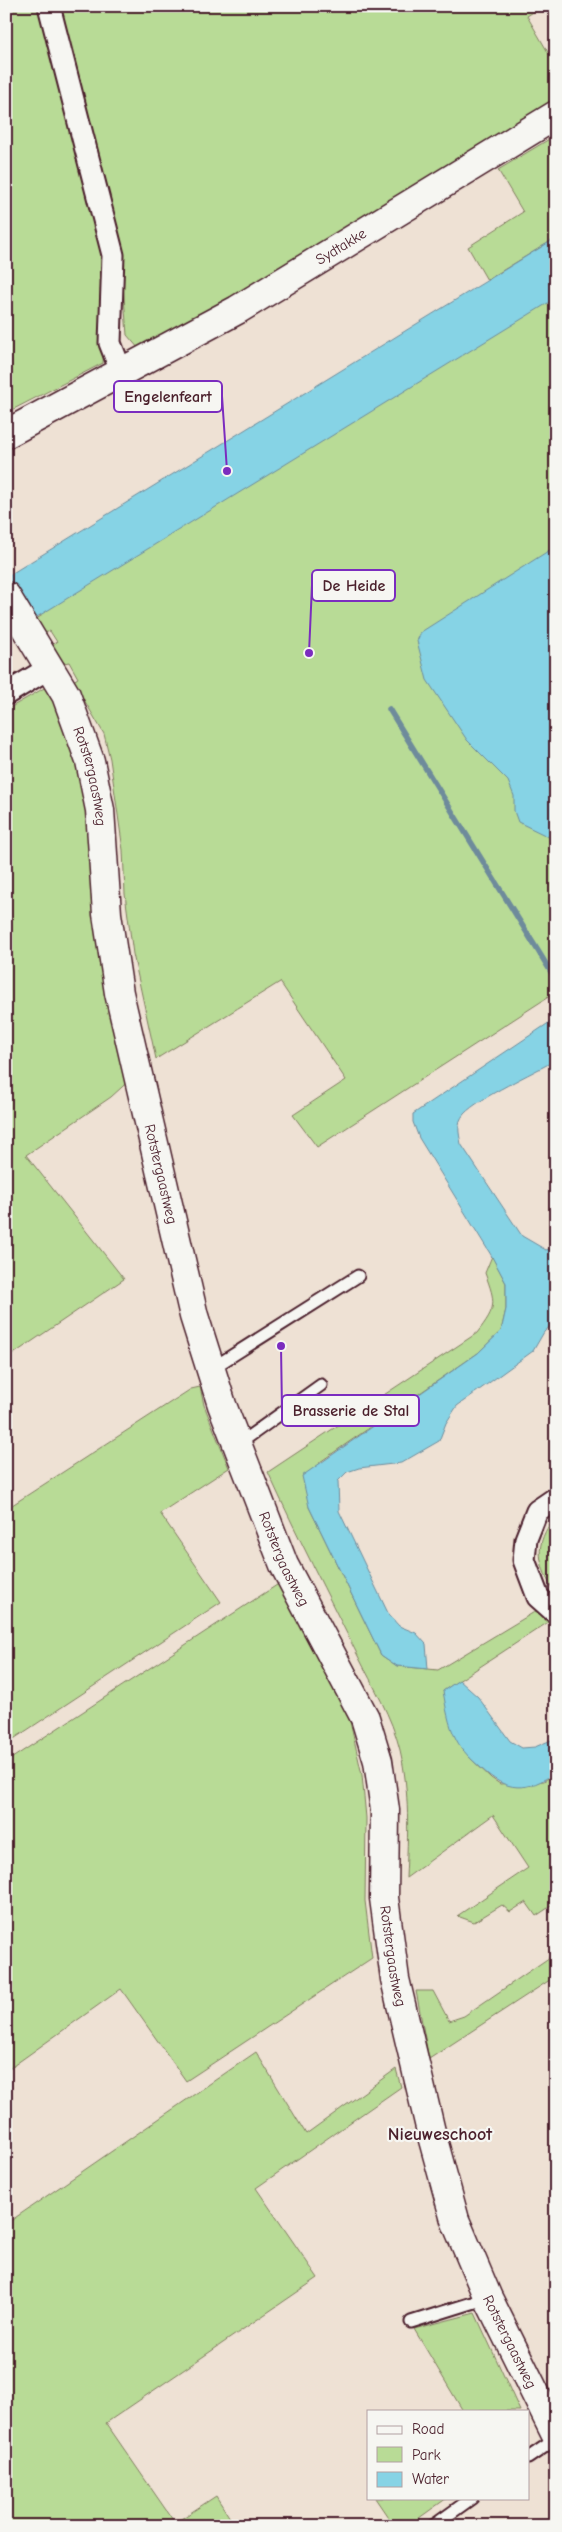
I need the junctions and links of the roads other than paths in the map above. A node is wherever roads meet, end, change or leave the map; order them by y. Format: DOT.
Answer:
graph roads {
  1 [pos="49,6"];
  2 [pos="556,115"];
  3 [pos="121,371"];
  4 [pos="6,434"];
  5 [pos="6,596"];
  6 [pos="49,668"];
  7 [pos="6,694"];
  8 [pos="358,1276"];
  9 [pos="211,1369"];
  10 [pos="321,1385"];
  11 [pos="236,1446"];
  12 [pos="556,1498"];
  13 [pos="556,1613"];
  14 [pos="488,2298"];
  15 [pos="411,2322"];
  16 [pos="556,2437"];
  17 [pos="530,2456"];
  18 [pos="469,2500"];
  19 [pos="433,2526"];
  1 -- 3 [label="street"];
  2 -- 3 [label="street, Sydtakke"];
  3 -- 4 [label="street, Sydtakke"];
  5 -- 6 [label="street, Rotstergaastweg"];
  6 -- 7 [label="street"];
  6 -- 9 [label="street, Rotstergaastweg"];
  8 -- 9 [label="lane"];
  9 -- 11 [label="street, Rotstergaastweg"];
  10 -- 11 [label="lane"];
  11 -- 14 [label="street, Rotstergaastweg"];
  12 -- 13 [label="street"];
  14 -- 15 [label="lane"];
  14 -- 16 [label="street, Rotstergaastweg"];
  16 -- 17 [label="lane, Rotstergaastweg"];
  18 -- 19 [label="lane"];
}
